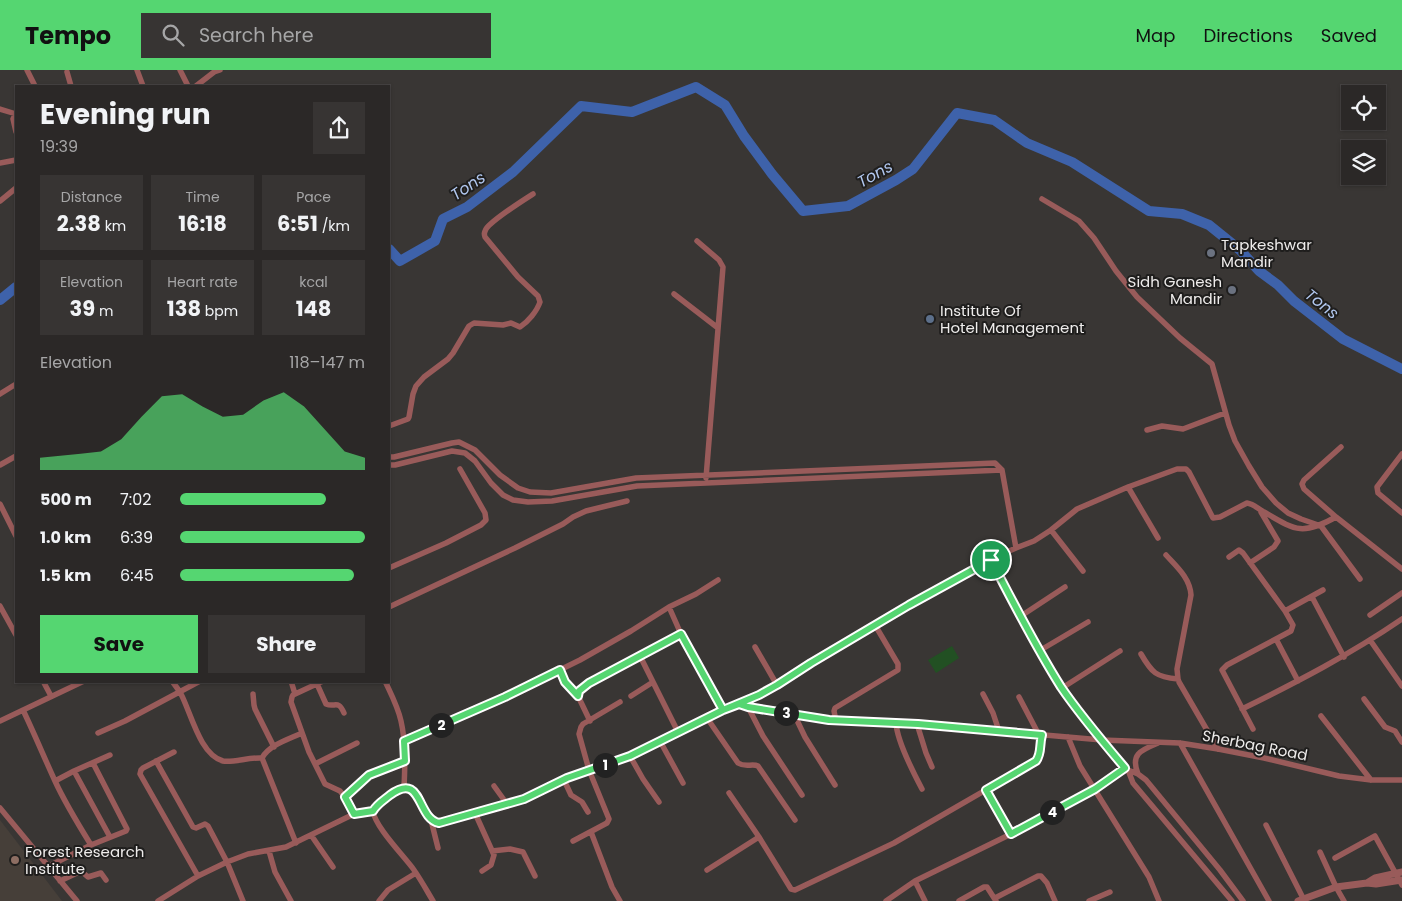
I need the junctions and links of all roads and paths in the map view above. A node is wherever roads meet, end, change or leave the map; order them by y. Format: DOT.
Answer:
graph roads {
  1 [pos="27,70"];
  2 [pos="137,70"];
  3 [pos="180,70"];
  4 [pos="216,71"];
  5 [pos="67,72"];
  6 [pos="34,85"];
  7 [pos="71,85"];
  8 [pos="143,85"];
  9 [pos="188,85"];
  10 [pos="197,85"];
  11 [pos="0,110"];
  12 [pos="15,114"];
  13 [pos="15,116"];
  14 [pos="15,128"];
  15 [pos="15,160"];
  16 [pos="0,163"];
  17 [pos="15,189"];
  18 [pos="533,194"];
  19 [pos="1042,199"];
  20 [pos="0,202"];
  21 [pos="697,241"];
  22 [pos="674,294"];
  23 [pos="718,328"];
  24 [pos="15,385"];
  25 [pos="0,394"];
  26 [pos="1225,413"];
  27 [pos="390,426"];
  28 [pos="1147,430"];
  29 [pos="1341,447"];
  30 [pos="1402,454"];
  31 [pos="15,457"];
  32 [pos="390,457"];
  33 [pos="0,465"];
  34 [pos="390,465"];
  35 [pos="918,466"];
  36 [pos="460,470"];
  37 [pos="1002,470"];
  38 [pos="774,472"];
  39 [pos="919,474"];
  40 [pos="706,475"];
  41 [pos="775,480"];
  42 [pos="706,483"];
  43 [pos="1128,486"];
  44 [pos="627,501"];
  45 [pos="0,504"];
  46 [pos="1260,510"];
  47 [pos="1402,513"];
  48 [pos="1336,517"];
  49 [pos="1321,526"];
  50 [pos="1051,530"];
  51 [pos="15,533"];
  52 [pos="1158,538"];
  53 [pos="1016,548"];
  54 [pos="1166,555"];
  55 [pos="1229,557"];
  56 [pos="991,560"];
  57 [pos="1250,563"];
  58 [pos="390,568"];
  59 [pos="1402,569"];
  60 [pos="1083,571"];
  61 [pos="1360,578"];
  62 [pos="718,580"];
  63 [pos="1066,587"];
  64 [pos="1323,590"];
  65 [pos="1402,593"];
  66 [pos="1312,597"];
  67 [pos="0,606"];
  68 [pos="390,607"];
  69 [pos="669,607"];
  70 [pos="1285,611"];
  71 [pos="1370,615"];
  72 [pos="1021,616"];
  73 [pos="1402,619"];
  74 [pos="1088,622"];
  75 [pos="875,626"];
  76 [pos="15,633"];
  77 [pos="681,634"];
  78 [pos="1276,640"];
  79 [pos="1370,640"];
  80 [pos="755,647"];
  81 [pos="1120,650"];
  82 [pos="1040,651"];
  83 [pos="1141,654"];
  84 [pos="640,656"];
  85 [pos="1344,657"];
  86 [pos="560,670"];
  87 [pos="1178,679"];
  88 [pos="1298,681"];
  89 [pos="653,682"];
  90 [pos="44,683"];
  91 [pos="80,683"];
  92 [pos="173,683"];
  93 [pos="196,683"];
  94 [pos="292,683"];
  95 [pos="320,683"];
  96 [pos="386,683"];
  97 [pos="777,685"];
  98 [pos="1402,686"];
  99 [pos="1062,688"];
  100 [pos="180,692"];
  101 [pos="253,694"];
  102 [pos="295,694"];
  103 [pos="983,694"];
  104 [pos="51,696"];
  105 [pos="578,696"];
  106 [pos="631,696"];
  107 [pos="1019,697"];
  108 [pos="1364,699"];
  109 [pos="620,702"];
  110 [pos="739,704"];
  111 [pos="748,707"];
  112 [pos="1242,709"];
  113 [pos="23,710"];
  114 [pos="723,710"];
  115 [pos="344,713"];
  116 [pos="794,714"];
  117 [pos="1321,716"];
  118 [pos="707,718"];
  119 [pos="836,720"];
  120 [pos="0,721"];
  121 [pos="590,721"];
  122 [pos="896,723"];
  123 [pos="918,724"];
  124 [pos="1253,729"];
  125 [pos="1000,731"];
  126 [pos="678,732"];
  127 [pos="302,733"];
  128 [pos="98,734"];
  129 [pos="1040,735"];
  130 [pos="1068,738"];
  131 [pos="1401,739"];
  132 [pos="1102,740"];
  133 [pos="404,741"];
  134 [pos="660,741"];
  135 [pos="1160,742"];
  136 [pos="357,743"];
  137 [pos="1180,743"];
  138 [pos="274,747"];
  139 [pos="1218,749"];
  140 [pos="174,752"];
  141 [pos="110,755"];
  142 [pos="630,756"];
  143 [pos="262,758"];
  144 [pos="156,761"];
  145 [pos="405,761"];
  146 [pos="93,763"];
  147 [pos="315,764"];
  148 [pos="932,767"];
  149 [pos="1126,769"];
  150 [pos="589,770"];
  151 [pos="74,771"];
  152 [pos="1138,774"];
  153 [pos="564,780"];
  154 [pos="1371,780"];
  155 [pos="1402,780"];
  156 [pos="55,782"];
  157 [pos="683,783"];
  158 [pos="835,785"];
  159 [pos="494,786"];
  160 [pos="404,788"];
  161 [pos="1095,789"];
  162 [pos="922,790"];
  163 [pos="986,790"];
  164 [pos="729,793"];
  165 [pos="802,796"];
  166 [pos="345,797"];
  167 [pos="659,802"];
  168 [pos="507,804"];
  169 [pos="0,808"];
  170 [pos="373,811"];
  171 [pos="588,812"];
  172 [pos="475,813"];
  173 [pos="354,814"];
  174 [pos="431,820"];
  175 [pos="795,820"];
  176 [pos="1266,825"];
  177 [pos="591,832"];
  178 [pos="1011,834"];
  179 [pos="311,835"];
  180 [pos="110,837"];
  181 [pos="759,837"];
  182 [pos="573,841"];
  183 [pos="296,843"];
  184 [pos="91,845"];
  185 [pos="438,848"];
  186 [pos="269,851"];
  187 [pos="492,851"];
  188 [pos="1320,852"];
  189 [pos="1335,858"];
  190 [pos="227,862"];
  191 [pos="48,866"];
  192 [pos="333,867"];
  193 [pos="707,870"];
  194 [pos="482,871"];
  195 [pos="416,873"];
  196 [pos="198,876"];
  197 [pos="535,876"];
  198 [pos="1400,878"];
  199 [pos="60,880"];
  200 [pos="106,880"];
  201 [pos="915,882"];
  202 [pos="1336,887"];
  203 [pos="1110,892"];
  204 [pos="996,899"];
  205 [pos="1301,900"];
  206 [pos="77,901"];
  207 [pos="158,901"];
  208 [pos="242,901"];
  209 [pos="291,901"];
  210 [pos="378,901"];
  211 [pos="432,901"];
  212 [pos="620,901"];
  213 [pos="886,901"];
  214 [pos="925,901"];
  215 [pos="959,901"];
  216 [pos="1055,901"];
  217 [pos="1089,901"];
  218 [pos="1160,901"];
  219 [pos="1232,901"];
  220 [pos="1243,901"];
  221 [pos="1269,901"];
  222 [pos="1344,901"];
  1 -- 6 [label="street"];
  2 -- 8 [label="street"];
  3 -- 9 [label="street"];
  4 -- 10 [label="street"];
  5 -- 7 [label="street"];
  11 -- 12 [label="street"];
  13 -- 14 [label="street"];
  15 -- 16 [label="street"];
  17 -- 20 [label="street"];
  18 -- 27 [label="street"];
  19 -- 26 [label="street"];
  21 -- 23 [label="street"];
  22 -- 23 [label="street"];
  23 -- 40 [label="street"];
  24 -- 25 [label="street"];
  26 -- 28 [label="street"];
  26 -- 49 [label="street"];
  29 -- 48 [label="street"];
  30 -- 47 [label="street"];
  31 -- 33 [label="street"];
  32 -- 40 [label="street"];
  34 -- 42 [label="street"];
  35 -- 37 [label="street"];
  35 -- 38 [label="street"];
  35 -- 39 [label="street"];
  36 -- 58 [label="street"];
  37 -- 39 [label="street"];
  37 -- 53 [label="street"];
  38 -- 40 [label="street"];
  38 -- 41 [label="street"];
  39 -- 41 [label="street"];
  40 -- 42 [label="street"];
  41 -- 42 [label="street"];
  43 -- 46 [label="street"];
  43 -- 50 [label="street"];
  43 -- 52 [label="street"];
  44 -- 68 [label="street"];
  45 -- 51 [label="street"];
  46 -- 49 [label="street"];
  46 -- 57 [label="street"];
  48 -- 49 [label="street"];
  48 -- 59 [label="street"];
  49 -- 61 [label="street"];
  50 -- 53 [label="street"];
  50 -- 60 [label="street"];
  53 -- 56 [label="street"];
  54 -- 87 [label="street"];
  55 -- 57 [label="street"];
  56 -- 72 [label="street"];
  56 -- 75 [label="street"];
  57 -- 70 [label="street"];
  62 -- 69 [label="street"];
  63 -- 72 [label="street"];
  64 -- 66 [label="street"];
  65 -- 71 [label="street"];
  66 -- 70 [label="street"];
  66 -- 85 [label="street"];
  67 -- 76 [label="street"];
  69 -- 77 [label="street"];
  69 -- 86 [label="street"];
  70 -- 78 [label="street"];
  72 -- 82 [label="street"];
  73 -- 79 [label="street"];
  74 -- 82 [label="street"];
  75 -- 97 [label="street"];
  75 -- 119 [label="street"];
  77 -- 84 [label="street"];
  77 -- 114 [label="street"];
  78 -- 88 [label="street"];
  78 -- 112 [label="street"];
  79 -- 85 [label="street"];
  79 -- 98 [label="street"];
  80 -- 97 [label="street"];
  81 -- 99 [label="street"];
  82 -- 99 [label="street"];
  83 -- 87 [label="street"];
  84 -- 89 [label="street"];
  84 -- 105 [label="street"];
  85 -- 88 [label="street"];
  86 -- 105 [label="street"];
  86 -- 133 [label="street"];
  87 -- 139 [label="street"];
  88 -- 112 [label="street"];
  89 -- 106 [label="street"];
  89 -- 126 [label="street"];
  90 -- 104 [label="street"];
  91 -- 104 [label="street"];
  92 -- 100 [label="street"];
  93 -- 100 [label="street"];
  94 -- 102 [label="street"];
  95 -- 102 [label="street"];
  95 -- 115 [label="street"];
  96 -- 133 [label="street"];
  97 -- 110 [label="street"];
  99 -- 132 [label="street"];
  100 -- 128 [label="street"];
  100 -- 143 [label="street"];
  101 -- 138 [label="street"];
  102 -- 127 [label="street"];
  103 -- 125 [label="street"];
  104 -- 113 [label="street"];
  105 -- 121 [label="street"];
  107 -- 129 [label="street"];
  108 -- 131 [label="street"];
  109 -- 121 [label="street"];
  110 -- 111 [label="street, Sherbag Road"];
  110 -- 114 [label="street"];
  111 -- 116 [label="street, Sherbag Road"];
  111 -- 165 [label="street"];
  112 -- 124 [label="street"];
  113 -- 120 [label="street"];
  113 -- 156 [label="street"];
  114 -- 118 [label="street"];
  116 -- 119 [label="street, Sherbag Road"];
  116 -- 158 [label="street"];
  117 -- 154 [label="street"];
  118 -- 126 [label="street"];
  118 -- 175 [label="street"];
  119 -- 122 [label="street, Sherbag Road"];
  121 -- 150 [label="street"];
  122 -- 123 [label="street, Sherbag Road"];
  122 -- 162 [label="street"];
  123 -- 125 [label="street, Sherbag Road"];
  123 -- 148 [label="street"];
  125 -- 129 [label="street, Sherbag Road"];
  126 -- 134 [label="street"];
  127 -- 138 [label="street"];
  127 -- 147 [label="street"];
  129 -- 130 [label="street, Sherbag Road"];
  129 -- 163 [label="street"];
  130 -- 132 [label="street, Sherbag Road"];
  130 -- 161 [label="street"];
  132 -- 135 [label="street, Sherbag Road"];
  132 -- 149 [label="street"];
  133 -- 145 [label="street"];
  134 -- 142 [label="street"];
  134 -- 157 [label="street"];
  135 -- 137 [label="street, Sherbag Road"];
  135 -- 152 [label="street"];
  136 -- 147 [label="street"];
  137 -- 139 [label="street, Sherbag Road"];
  137 -- 221 [label="street"];
  138 -- 143 [label="street"];
  139 -- 154 [label="street, Sherbag Road"];
  140 -- 144 [label="street"];
  141 -- 146 [label="street"];
  142 -- 150 [label="street"];
  142 -- 167 [label="street"];
  143 -- 183 [label="street"];
  144 -- 190 [label="street"];
  144 -- 196 [label="street"];
  145 -- 160 [label="street"];
  145 -- 166 [label="street"];
  146 -- 151 [label="street"];
  146 -- 180 [label="street"];
  147 -- 166 [label="street"];
  149 -- 152 [label="street"];
  149 -- 161 [label="street"];
  149 -- 219 [label="street"];
  150 -- 153 [label="street"];
  150 -- 177 [label="street"];
  151 -- 156 [label="street"];
  151 -- 180 [label="street"];
  152 -- 220 [label="street"];
  153 -- 168 [label="street"];
  153 -- 171 [label="street"];
  154 -- 155 [label="street, Sherbag Road"];
  156 -- 184 [label="street"];
  159 -- 168 [label="street"];
  160 -- 170 [label="street"];
  160 -- 174 [label="street"];
  161 -- 178 [label="street"];
  161 -- 218 [label="street"];
  163 -- 178 [label="street"];
  163 -- 181 [label="street"];
  164 -- 181 [label="street"];
  166 -- 173 [label="street"];
  168 -- 172 [label="street"];
  169 -- 191 [label="street"];
  170 -- 173 [label="street"];
  170 -- 195 [label="street"];
  172 -- 174 [label="street"];
  172 -- 187 [label="street"];
  173 -- 179 [label="street"];
  174 -- 185 [label="street"];
  176 -- 205 [label="street"];
  177 -- 182 [label="street"];
  177 -- 212 [label="street"];
  178 -- 201 [label="street"];
  179 -- 183 [label="street"];
  179 -- 192 [label="street"];
  180 -- 184 [label="street"];
  181 -- 193 [label="street"];
  183 -- 186 [label="street"];
  184 -- 191 [label="street"];
  186 -- 190 [label="street"];
  186 -- 209 [label="street"];
  187 -- 194 [label="street"];
  187 -- 197 [label="street"];
  188 -- 202 [label="street"];
  189 -- 198 [label="street"];
  190 -- 196 [label="street"];
  190 -- 208 [label="street"];
  191 -- 199 [label="street"];
  195 -- 210 [label="street"];
  195 -- 211 [label="street"];
  196 -- 207 [label="street"];
  198 -- 202 [label="street"];
  199 -- 200 [label="street"];
  199 -- 206 [label="street"];
  201 -- 213 [label="street"];
  201 -- 214 [label="street"];
  202 -- 205 [label="street"];
  202 -- 222 [label="street"];
  203 -- 217 [label="street"];
  204 -- 215 [label="street"];
  204 -- 216 [label="street"];
}
